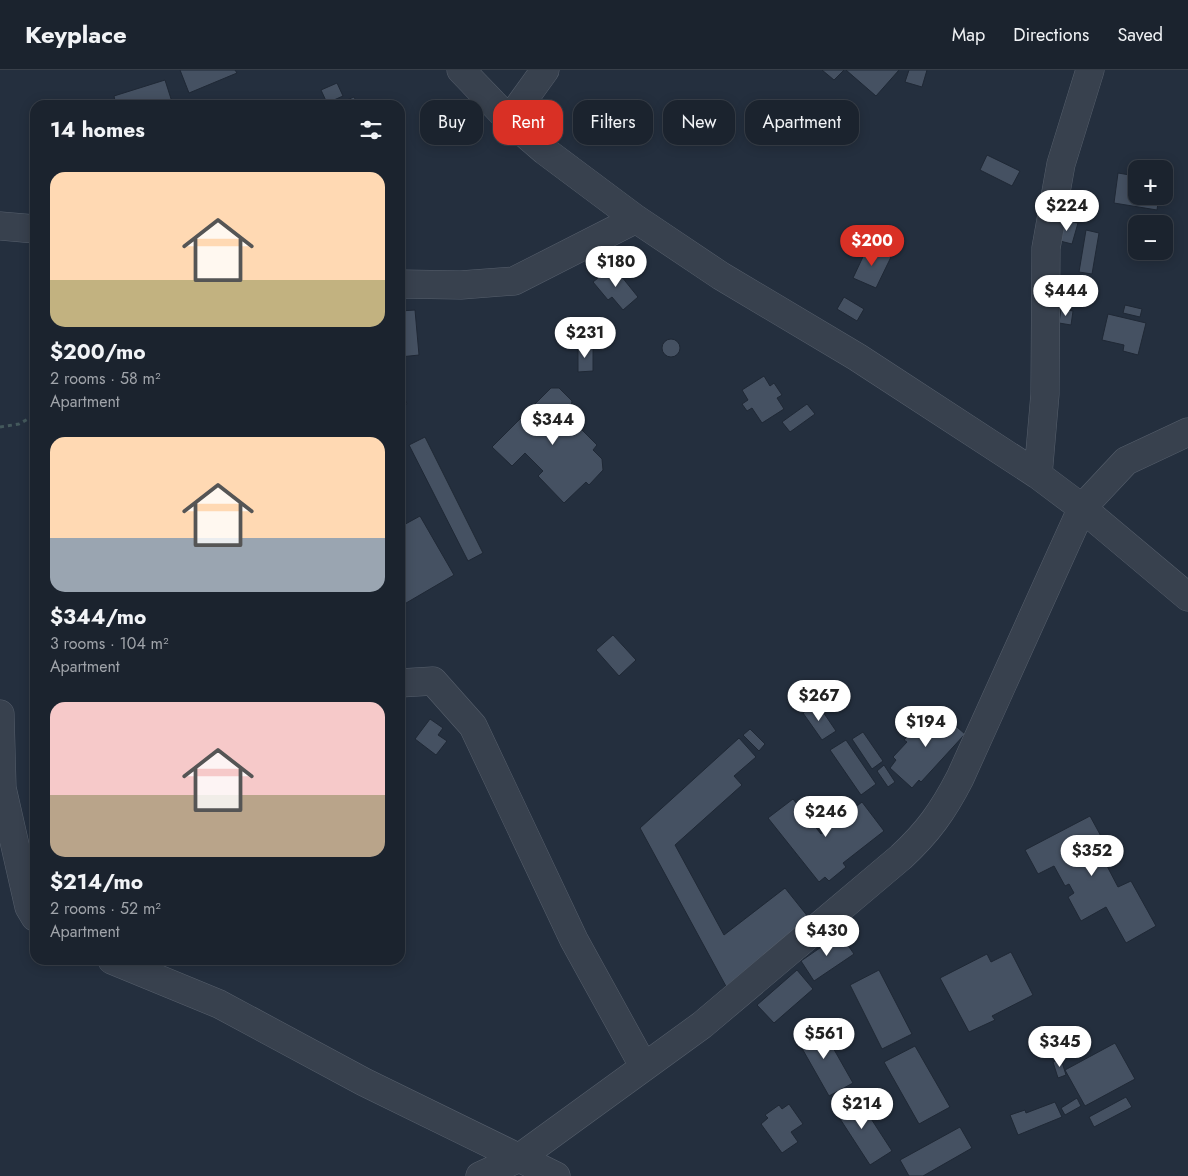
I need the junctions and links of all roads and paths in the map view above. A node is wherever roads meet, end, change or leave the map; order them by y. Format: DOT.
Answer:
graph roads {
  1 [pos="461,70"];
  2 [pos="545,70"];
  3 [pos="1090,70"];
  4 [pos="523,100"];
  5 [pos="493,103"];
  6 [pos="537,145"];
  7 [pos="636,218"];
  8 [pos="0,226"];
  9 [pos="30,229"];
  10 [pos="405,284"];
  11 [pos="30,418"];
  12 [pos="0,427"];
  13 [pos="1188,432"];
  14 [pos="1038,475"];
  15 [pos="1082,508"];
  16 [pos="1188,597"];
  17 [pos="405,683"];
  18 [pos="0,714"];
  19 [pos="30,909"];
  20 [pos="124,965"];
  21 [pos="644,1066"];
  22 [pos="519,1158"];
  23 [pos="480,1176"];
  24 [pos="556,1176"];
  1 -- 5 [label="street"];
  2 -- 4 [label="street"];
  3 -- 14 [label="street"];
  6 -- 7 [label="street"];
  7 -- 10 [label="street"];
  7 -- 14 [label="street"];
  8 -- 9 [label="street"];
  11 -- 12 [label="path"];
  13 -- 15 [label="street"];
  14 -- 15 [label="street"];
  15 -- 16 [label="street"];
  15 -- 21 [label="street"];
  17 -- 21 [label="street"];
  18 -- 19 [label="street"];
  20 -- 22 [label="street"];
  21 -- 22 [label="street"];
  22 -- 23 [label="street"];
  22 -- 24 [label="street"];
}
